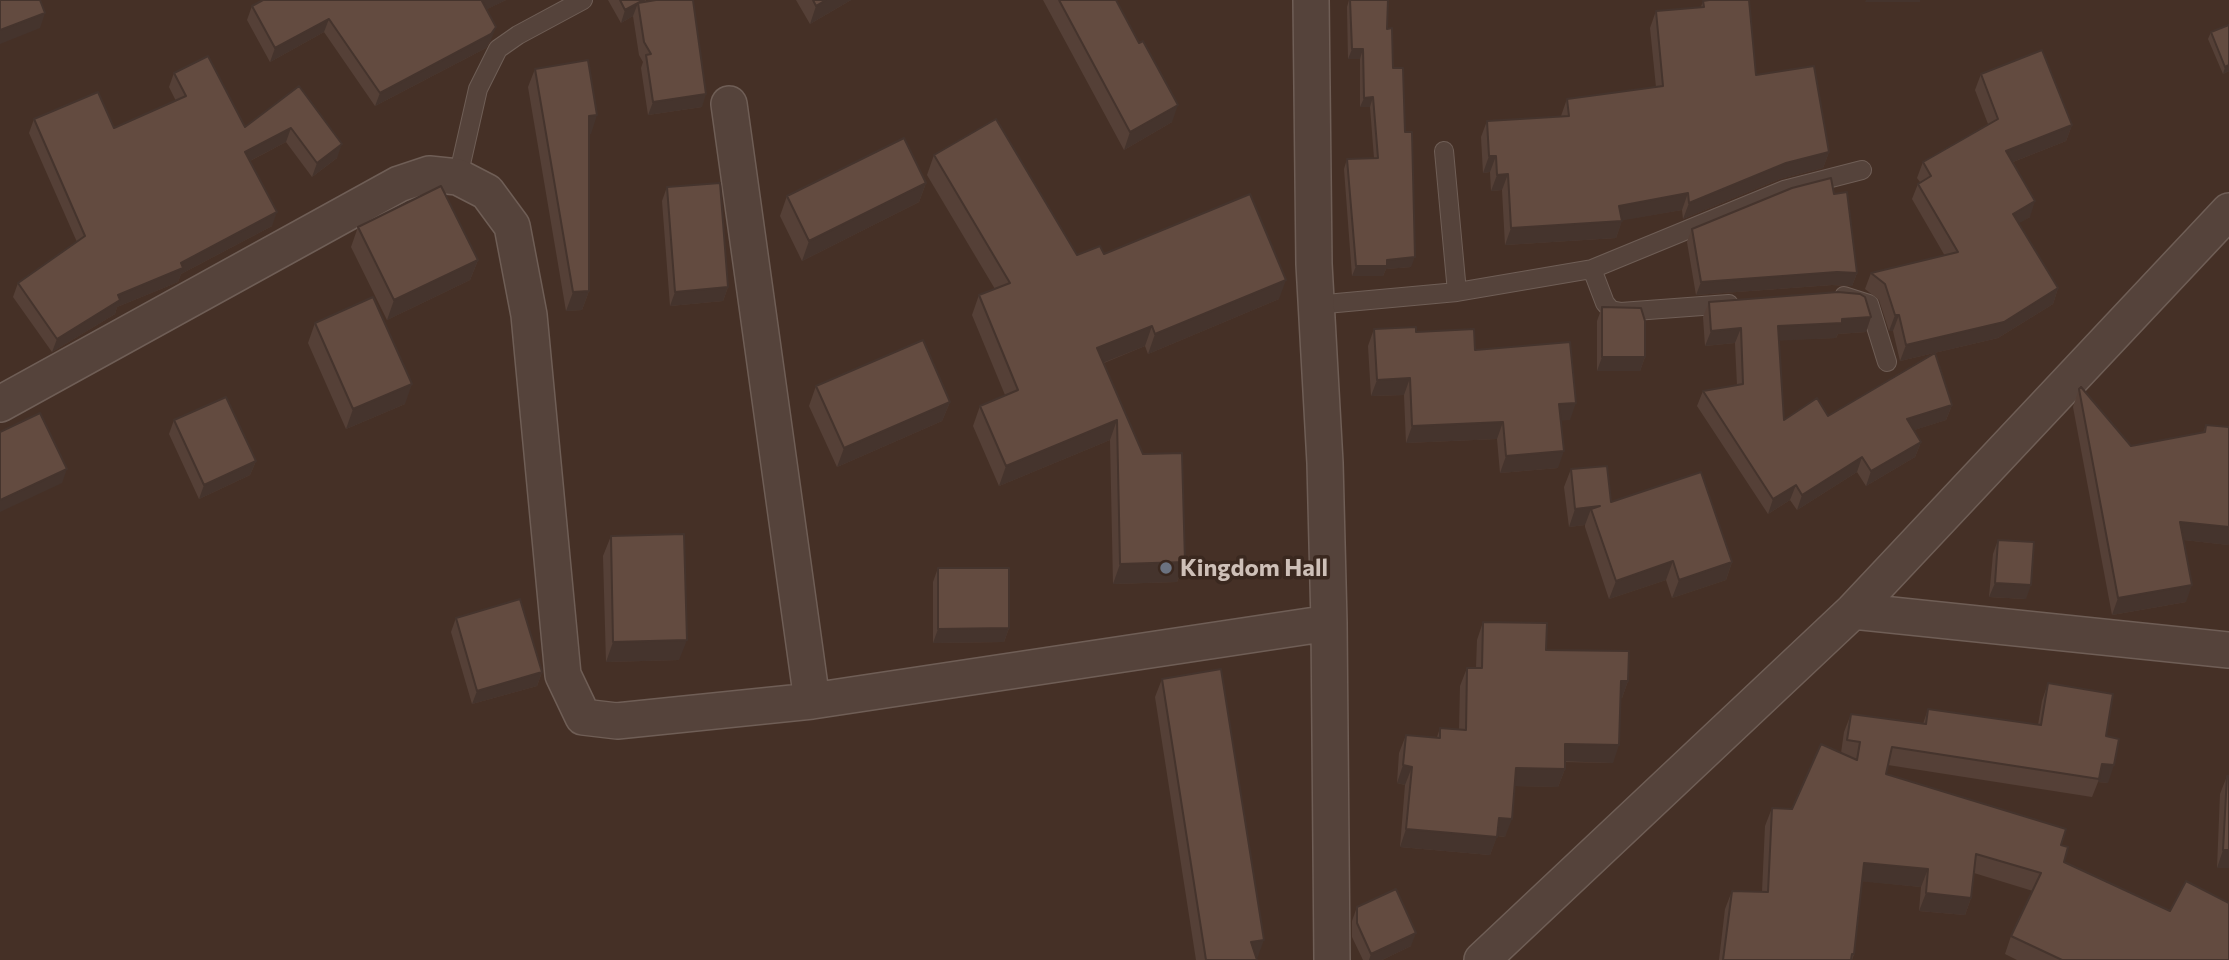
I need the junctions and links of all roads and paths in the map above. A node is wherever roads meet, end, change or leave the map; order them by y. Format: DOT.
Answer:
graph roads {
  1 [pos="583,0"];
  2 [pos="1311,0"];
  3 [pos="729,104"];
  4 [pos="1444,151"];
  5 [pos="1862,170"];
  6 [pos="458,177"];
  7 [pos="2229,211"];
  8 [pos="1592,269"];
  9 [pos="1457,292"];
  10 [pos="1819,298"];
  11 [pos="1752,303"];
  12 [pos="1315,305"];
  13 [pos="1887,362"];
  14 [pos="0,404"];
  15 [pos="1853,611"];
  16 [pos="1329,623"];
  17 [pos="2229,650"];
  18 [pos="812,701"];
  19 [pos="1332,960"];
  20 [pos="1482,960"];
  1 -- 6 [label="lane"];
  2 -- 12 [label="street"];
  3 -- 18 [label="street"];
  4 -- 9 [label="lane"];
  5 -- 8 [label="lane"];
  6 -- 14 [label="street"];
  6 -- 18 [label="street"];
  7 -- 15 [label="street"];
  8 -- 9 [label="lane"];
  8 -- 11 [label="lane"];
  9 -- 12 [label="lane"];
  10 -- 13 [label="lane"];
  12 -- 16 [label="street"];
  15 -- 17 [label="street"];
  15 -- 20 [label="street"];
  16 -- 18 [label="street"];
  16 -- 19 [label="street"];
}
